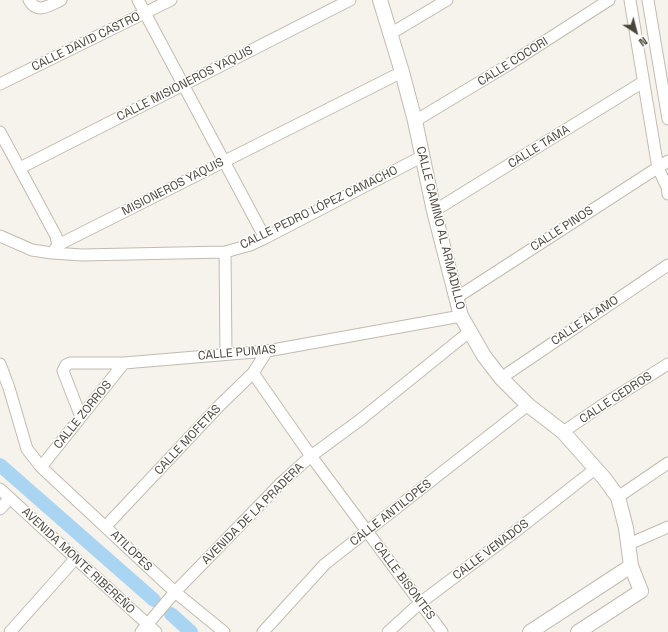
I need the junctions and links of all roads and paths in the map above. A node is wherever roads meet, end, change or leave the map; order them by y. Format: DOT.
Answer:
graph roads {
  1 [pos="29,0"];
  2 [pos="61,0"];
  3 [pos="138,0"];
  4 [pos="171,0"];
  5 [pos="350,0"];
  6 [pos="380,0"];
  7 [pos="447,0"];
  8 [pos="609,0"];
  9 [pos="630,0"];
  10 [pos="648,0"];
  11 [pos="145,13"];
  12 [pos="390,34"];
  13 [pos="663,63"];
  14 [pos="402,72"];
  15 [pos="643,82"];
  16 [pos="0,84"];
  17 [pos="183,86"];
  18 [pos="668,119"];
  19 [pos="415,121"];
  20 [pos="0,132"];
  21 [pos="423,156"];
  22 [pos="224,161"];
  23 [pos="668,161"];
  24 [pos="20,168"];
  25 [pos="658,168"];
  26 [pos="668,187"];
  27 [pos="434,211"];
  28 [pos="0,236"];
  29 [pos="264,238"];
  30 [pos="55,249"];
  31 [pos="225,252"];
  32 [pos="668,265"];
  33 [pos="456,298"];
  34 [pos="461,316"];
  35 [pos="470,332"];
  36 [pos="267,352"];
  37 [pos="226,354"];
  38 [pos="124,363"];
  39 [pos="0,364"];
  40 [pos="668,364"];
  41 [pos="253,373"];
  42 [pos="501,378"];
  43 [pos="528,405"];
  44 [pos="81,417"];
  45 [pos="563,432"];
  46 [pos="311,456"];
  47 [pos="668,463"];
  48 [pos="41,467"];
  49 [pos="595,469"];
  50 [pos="0,489"];
  51 [pos="618,497"];
  52 [pos="10,498"];
  53 [pos="0,509"];
  54 [pos="106,526"];
  55 [pos="668,527"];
  56 [pos="367,531"];
  57 [pos="629,544"];
  58 [pos="75,559"];
  59 [pos="632,566"];
  60 [pos="175,592"];
  61 [pos="420,603"];
  62 [pos="144,628"];
  63 [pos="10,632"];
  64 [pos="156,632"];
  65 [pos="224,632"];
  66 [pos="263,632"];
  67 [pos="388,632"];
  68 [pos="442,632"];
  69 [pos="530,632"];
  70 [pos="579,632"];
  1 -- 2 [label="street"];
  3 -- 11 [label="street"];
  4 -- 11 [label="street, CALLE DAVID CASTRO"];
  5 -- 17 [label="street, CALLE MISIONEROS YAQUIS"];
  6 -- 12 [label="street, CALLE CAMINO AL ARMADILLO"];
  7 -- 12 [label="street"];
  8 -- 19 [label="street, CALLE COCORI"];
  9 -- 15 [label="street"];
  10 -- 13 [label="street"];
  11 -- 16 [label="street, CALLE DAVID CASTRO"];
  11 -- 17 [label="street"];
  12 -- 14 [label="street, CALLE CAMINO AL ARMADILLO"];
  13 -- 18 [label="street"];
  14 -- 19 [label="street, CALLE CAMINO AL ARMADILLO"];
  14 -- 22 [label="street, MISIONEROS YAQUIS"];
  15 -- 25 [label="street"];
  15 -- 27 [label="street, CALLE TAMA"];
  17 -- 22 [label="street"];
  17 -- 24 [label="street, CALLE MISIONEROS YAQUIS"];
  19 -- 21 [label="street, CALLE CAMINO AL ARMADILLO"];
  20 -- 24 [label="street"];
  21 -- 27 [label="street, CALLE CAMINO AL ARMADILLO"];
  21 -- 29 [label="street, CALLE PEDRO LÓPEZ CAMACHO"];
  22 -- 29 [label="street"];
  22 -- 30 [label="street, MISIONEROS YAQUIS"];
  23 -- 25 [label="street, CALLE PINOS"];
  24 -- 30 [label="street"];
  25 -- 26 [label="street"];
  25 -- 33 [label="street, CALLE PINOS"];
  27 -- 33 [label="street, CALLE CAMINO AL ARMADILLO"];
  28 -- 30 [label="street, CALLE PEDRO LÓPEZ CAMACHO"];
  29 -- 31 [label="street, CALLE PEDRO LÓPEZ CAMACHO"];
  30 -- 31 [label="street, CALLE PEDRO LÓPEZ CAMACHO"];
  31 -- 37 [label="street"];
  32 -- 42 [label="street, CALLE ÁLAMO"];
  33 -- 34 [label="street, CALLE CAMINO AL ARMADILLO"];
  34 -- 35 [label="street, CALLE CAMINO AL ARMADILLO"];
  34 -- 36 [label="street, CALLE PUMAS"];
  35 -- 42 [label="street, CALLE CAMINO AL ARMADILLO"];
  35 -- 46 [label="street, AVENIDA DE LA PRADERA"];
  36 -- 37 [label="street, CALLE PUMAS"];
  36 -- 41 [label="street, CALLE MOFETAS"];
  37 -- 38 [label="street, CALLE PUMAS"];
  38 -- 44 [label="street, CALLE ZORROS"];
  38 -- 44 [label="street, CALLE PUMAS"];
  39 -- 48 [label="street, ATILOPES"];
  40 -- 45 [label="street, CALLE CEDROS"];
  41 -- 46 [label="street, CALLE BISONTES"];
  41 -- 54 [label="street, CALLE MOFETAS"];
  42 -- 43 [label="street, CALLE CAMINO AL ARMADILLO"];
  43 -- 45 [label="street, CALLE CAMINO AL ARMADILLO"];
  43 -- 56 [label="street, CALLE ANTILOPES"];
  44 -- 48 [label="street, CALLE ZORROS"];
  45 -- 49 [label="street, CALLE CAMINO AL ARMADILLO"];
  46 -- 56 [label="street, CALLE BISONTES"];
  46 -- 60 [label="street, AVENIDA DE LA PRADERA"];
  47 -- 51 [label="street"];
  48 -- 54 [label="street, ATILOPES"];
  49 -- 51 [label="street, CALLE CAMINO AL ARMADILLO"];
  49 -- 61 [label="street, CALLE VENADOS"];
  50 -- 52 [label="street, AVENIDA MONTE RIBEREÑO"];
  51 -- 57 [label="street, CALLE CAMINO AL ARMADILLO"];
  52 -- 53 [label="street"];
  52 -- 58 [label="street, AVENIDA MONTE RIBEREÑO"];
  54 -- 60 [label="street, ATILOPES"];
  55 -- 57 [label="street"];
  56 -- 61 [label="street, CALLE BISONTES"];
  56 -- 66 [label="street, CALLE ANTILOPES"];
  57 -- 59 [label="street, CALLE CAMINO AL ARMADILLO"];
  58 -- 62 [label="street, AVENIDA MONTE RIBEREÑO"];
  58 -- 63 [label="street"];
  59 -- 69 [label="street"];
  59 -- 70 [label="street, CALLE CAMINO AL ARMADILLO"];
  60 -- 62 [label="street, AVENIDA DE LA PRADERA"];
  60 -- 65 [label="street, ATILOPES"];
  61 -- 67 [label="street, CALLE VENADOS"];
  61 -- 68 [label="street, CALLE BISONTES"];
  62 -- 64 [label="street, AVENIDA MONTE RIBEREÑO"];
}
